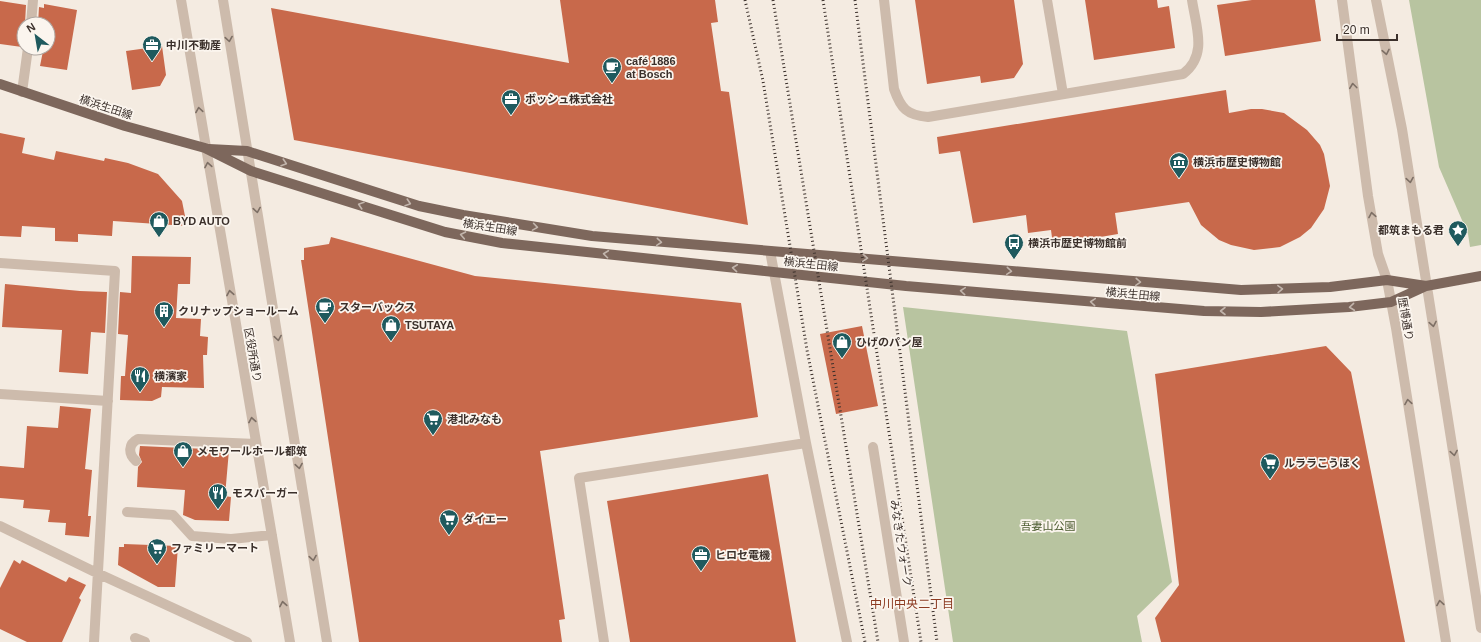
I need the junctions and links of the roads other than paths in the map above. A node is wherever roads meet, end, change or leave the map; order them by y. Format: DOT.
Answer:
graph roads {
  1 [pos="33,0"];
  2 [pos="181,0"];
  3 [pos="223,0"];
  4 [pos="884,0"];
  5 [pos="1047,0"];
  6 [pos="1192,0"];
  7 [pos="1342,0"];
  8 [pos="1376,0"];
  9 [pos="31,16"];
  10 [pos="27,56"];
  11 [pos="0,84"];
  12 [pos="22,92"];
  13 [pos="1063,94"];
  14 [pos="205,148"];
  15 [pos="247,151"];
  16 [pos="251,171"];
  17 [pos="770,251"];
  18 [pos="0,263"];
  19 [pos="774,272"];
  20 [pos="1481,276"];
  21 [pos="1387,280"];
  22 [pos="1426,286"];
  23 [pos="1391,302"];
  24 [pos="0,394"];
  25 [pos="108,401"];
  26 [pos="806,443"];
  27 [pos="256,444"];
  28 [pos="873,447"];
  29 [pos="136,461"];
  30 [pos="127,512"];
  31 [pos="0,526"];
  32 [pos="272,535"];
  33 [pos="97,573"];
  34 [pos="1481,628"];
  35 [pos="94,642"];
  36 [pos="247,642"];
  37 [pos="290,642"];
  38 [pos="327,642"];
  39 [pos="604,642"];
  40 [pos="847,642"];
  41 [pos="904,642"];
  42 [pos="1446,642"];
  1 -- 9 [label="street"];
  14 -- 2 [label="street, 区役所通り, one-way"];
  3 -- 15 [label="street, one-way"];
  4 -- 13 [label="street"];
  5 -- 13 [label="street"];
  6 -- 13 [label="street"];
  21 -- 7 [label="street, 歴博通り, one-way"];
  8 -- 22 [label="street, one-way"];
  10 -- 12 [label="street"];
  11 -- 12 [label="main road, 横浜生田線"];
  12 -- 14 [label="main road, 横浜生田線"];
  14 -- 15 [label="main road, 横浜生田線"];
  14 -- 16 [label="main road, 横浜生田線"];
  27 -- 14 [label="street, 区役所通り, one-way"];
  15 -- 16 [label="street"];
  15 -- 17 [label="main road, 横浜生田線, one-way"];
  19 -- 16 [label="main road, 横浜生田線, one-way"];
  16 -- 38 [label="street, one-way"];
  17 -- 19 [label="street"];
  17 -- 21 [label="main road, 横浜生田線, one-way"];
  18 -- 25 [label="street"];
  23 -- 19 [label="main road, 横浜生田線, one-way"];
  19 -- 26 [label="street"];
  20 -- 22 [label="main road, 横浜生田線"];
  21 -- 22 [label="main road, 横浜生田線"];
  21 -- 23 [label="street, 歴博通り"];
  22 -- 23 [label="main road, 横浜生田線"];
  22 -- 34 [label="street, one-way"];
  42 -- 23 [label="street, 歴博通り, one-way"];
  24 -- 25 [label="street"];
  25 -- 33 [label="street"];
  26 -- 39 [label="street"];
  26 -- 40 [label="street"];
  27 -- 29 [label="street"];
  27 -- 32 [label="street, 区役所通り"];
  28 -- 41 [label="street, みなきたウォーク"];
  30 -- 32 [label="street"];
  31 -- 33 [label="street"];
  37 -- 32 [label="street, 区役所通り, one-way"];
  33 -- 35 [label="street"];
  33 -- 36 [label="street"];
}
